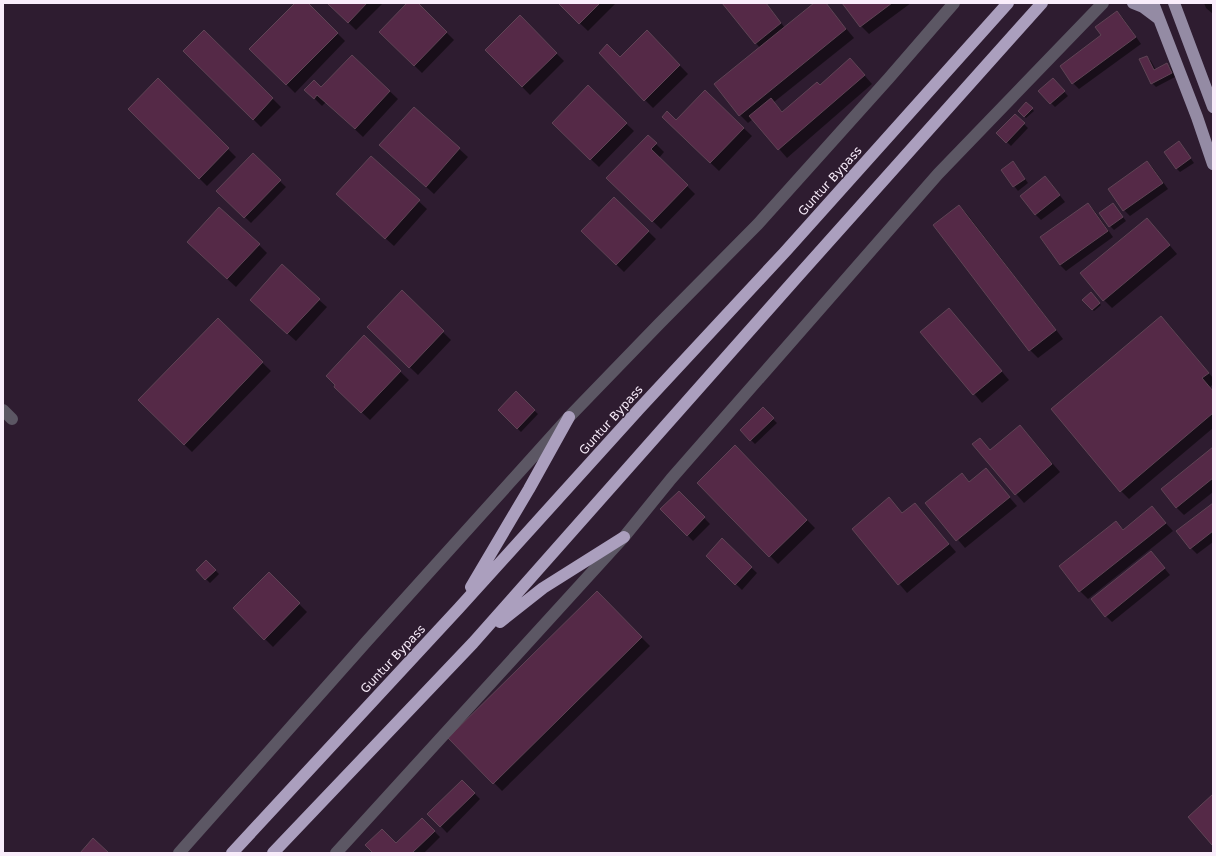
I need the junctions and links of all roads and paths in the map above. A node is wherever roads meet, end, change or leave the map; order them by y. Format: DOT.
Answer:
graph roads {
  1 [pos="954,3"];
  2 [pos="1008,3"];
  3 [pos="1042,3"];
  4 [pos="1104,3"];
  5 [pos="1133,3"];
  6 [pos="1153,3"];
  7 [pos="1174,3"];
  8 [pos="1160,20"];
  9 [pos="1213,107"];
  10 [pos="1213,164"];
  11 [pos="570,417"];
  12 [pos="624,537"];
  13 [pos="459,608"];
  14 [pos="473,643"];
  15 [pos="179,853"];
  16 [pos="232,853"];
  17 [pos="273,853"];
  18 [pos="336,853"];
  1 -- 11 [label="street"];
  2 -- 13 [label="highway, Guntur Bypass"];
  3 -- 14 [label="highway"];
  4 -- 12 [label="street"];
  5 -- 8 [label="main road"];
  6 -- 8 [label="main road"];
  7 -- 9 [label="main road"];
  8 -- 10 [label="main road"];
  11 -- 13 [label="highway"];
  11 -- 15 [label="street"];
  12 -- 14 [label="highway"];
  12 -- 18 [label="street"];
  13 -- 16 [label="highway, Guntur Bypass"];
  14 -- 17 [label="highway"];
}
